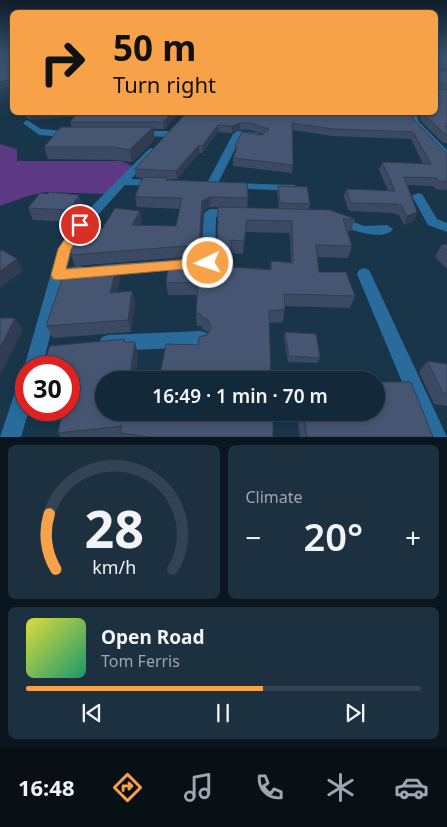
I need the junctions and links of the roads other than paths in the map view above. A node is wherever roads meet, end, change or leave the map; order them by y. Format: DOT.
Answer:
graph roads {
  1 [pos="413,115"];
  2 [pos="27,123"];
  3 [pos="69,131"];
  4 [pos="130,134"];
  5 [pos="262,137"];
  6 [pos="447,156"];
  7 [pos="122,182"];
  8 [pos="165,183"];
  9 [pos="193,184"];
  10 [pos="212,185"];
  11 [pos="305,188"];
  12 [pos="418,196"];
  13 [pos="250,214"];
  14 [pos="329,216"];
  15 [pos="447,228"];
  16 [pos="387,229"];
  17 [pos="364,274"];
  18 [pos="58,275"];
  19 [pos="201,339"];
  20 [pos="94,344"];
  21 [pos="57,347"];
  22 [pos="38,349"];
  23 [pos="36,356"];
  24 [pos="15,421"];
  25 [pos="10,437"];
  26 [pos="436,437"];
  1 -- 6 [label="street"];
  2 -- 3 [label="street"];
  4 -- 7 [label="street"];
  5 -- 10 [label="street"];
  7 -- 8 [label="street"];
  7 -- 18 [label="street"];
  9 -- 10 [label="street"];
  10 -- 11 [label="street"];
  12 -- 15 [label="street"];
  13 -- 18 [label="street"];
  14 -- 16 [label="street"];
  17 -- 26 [label="street"];
  18 -- 22 [label="street"];
  19 -- 20 [label="street"];
  21 -- 22 [label="street"];
  22 -- 23 [label="street"];
  24 -- 25 [label="street"];
}
